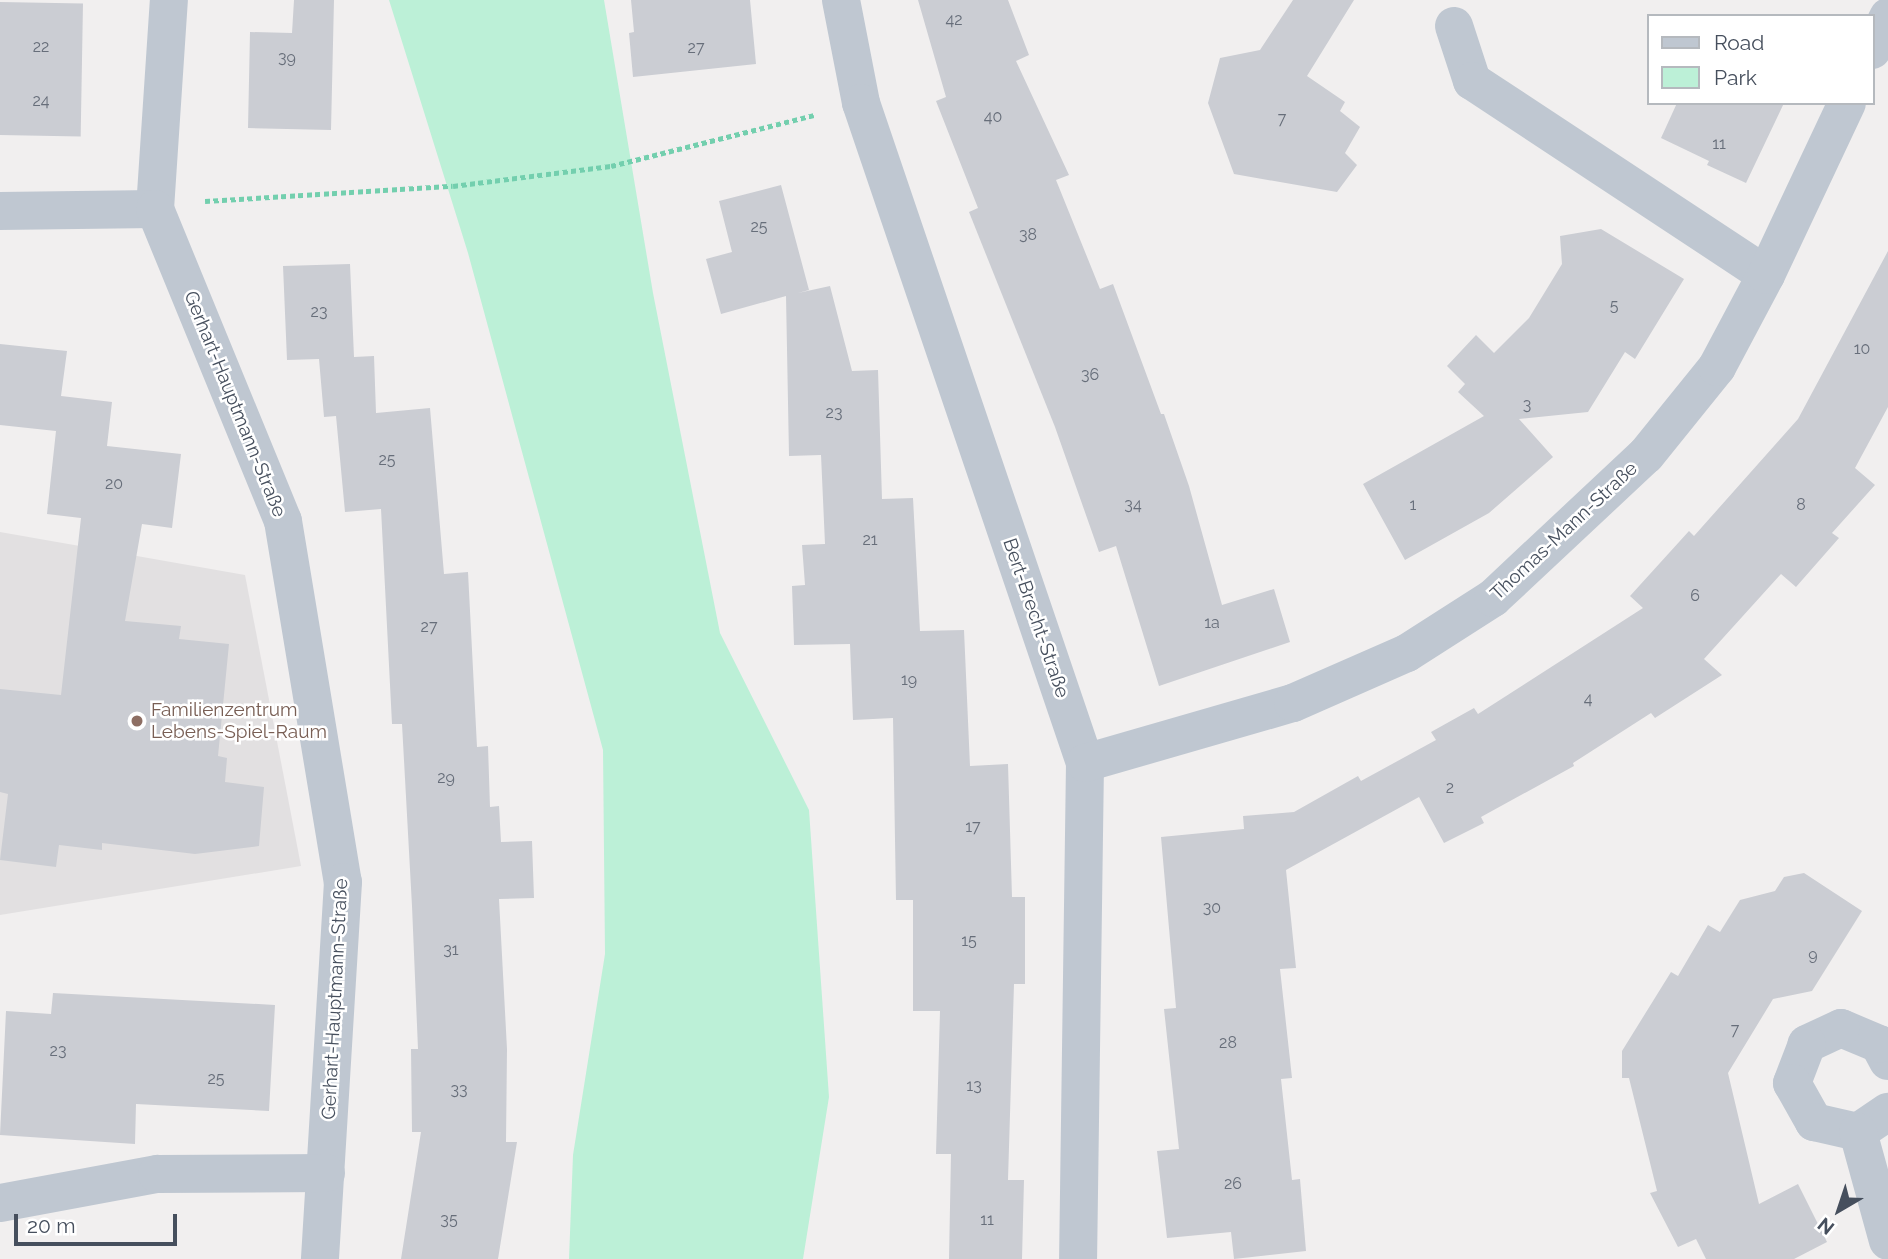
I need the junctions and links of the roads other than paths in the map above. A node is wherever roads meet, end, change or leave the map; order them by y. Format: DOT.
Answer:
graph roads {
  1 [pos="169,0"];
  2 [pos="841,0"];
  3 [pos="1888,17"];
  4 [pos="1454,26"];
  5 [pos="1874,46"];
  6 [pos="1846,105"];
  7 [pos="156,209"];
  8 [pos="0,211"];
  9 [pos="1766,275"];
  10 [pos="1085,763"];
  11 [pos="1888,1061"];
  12 [pos="1873,1122"];
  13 [pos="326,1173"];
  14 [pos="0,1203"];
  15 [pos="1888,1241"];
  16 [pos="320,1259"];
  17 [pos="1078,1259"];
  1 -- 7 [label="street"];
  2 -- 10 [label="street, Bert-Brecht-Straße"];
  3 -- 5 [label="street"];
  4 -- 9 [label="street"];
  6 -- 9 [label="street, Thomas-Mann-Straße"];
  7 -- 8 [label="street"];
  7 -- 13 [label="street, Gerhart-Hauptmann-Straße"];
  9 -- 10 [label="street, Thomas-Mann-Straße"];
  10 -- 17 [label="street, Bert-Brecht-Straße"];
  11 -- 12 [label="street"];
  12 -- 15 [label="street"];
  13 -- 14 [label="street"];
  13 -- 16 [label="street, Gerhart-Hauptmann-Straße"];
}
